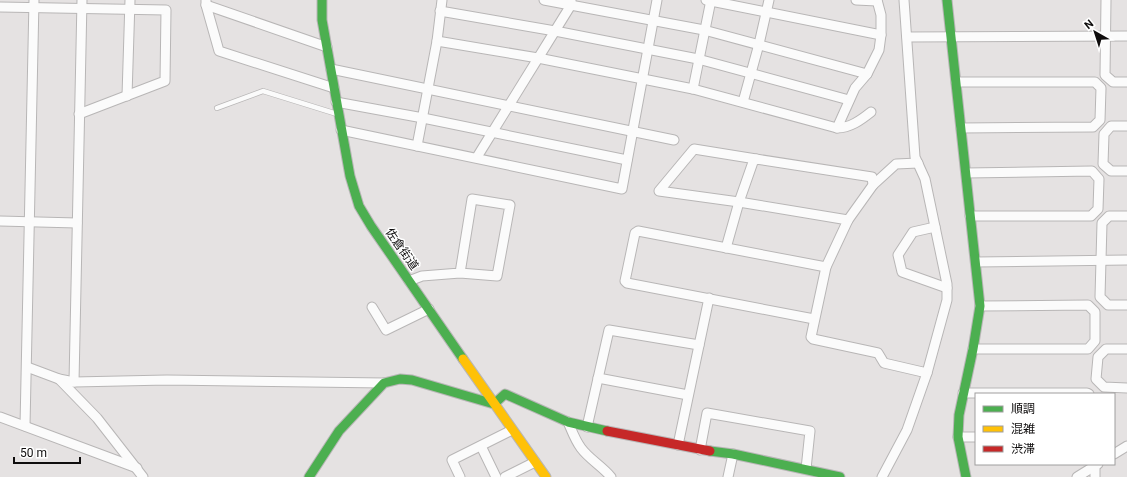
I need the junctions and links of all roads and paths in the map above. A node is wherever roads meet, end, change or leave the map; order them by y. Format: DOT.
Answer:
graph roads {
  1 [pos="312,0"];
  2 [pos="442,0"];
  3 [pos="544,0"];
  4 [pos="657,0"];
  5 [pos="709,0"];
  6 [pos="769,0"];
  7 [pos="856,0"];
  8 [pos="904,0"];
  9 [pos="947,0"];
  10 [pos="1106,0"];
  11 [pos="322,1"];
  12 [pos="877,1"];
  13 [pos="206,2"];
  14 [pos="571,2"];
  15 [pos="34,4"];
  16 [pos="82,4"];
  17 [pos="130,5"];
  18 [pos="0,7"];
  19 [pos="440,11"];
  20 [pos="766,13"];
  21 [pos="653,22"];
  22 [pos="704,30"];
  23 [pos="555,31"];
  24 [pos="881,34"];
  25 [pos="1106,36"];
  26 [pos="1127,36"];
  27 [pos="950,37"];
  28 [pos="907,38"];
  29 [pos="437,40"];
  30 [pos="759,44"];
  31 [pos="327,47"];
  32 [pos="648,50"];
  33 [pos="538,58"];
  34 [pos="698,59"];
  35 [pos="331,68"];
  36 [pos="752,74"];
  37 [pos="867,74"];
  38 [pos="642,79"];
  39 [pos="956,82"];
  40 [pos="1127,82"];
  41 [pos="334,88"];
  42 [pos="428,88"];
  43 [pos="693,89"];
  44 [pos="127,96"];
  45 [pos="849,100"];
  46 [pos="336,102"];
  47 [pos="743,102"];
  48 [pos="508,106"];
  49 [pos="217,108"];
  50 [pos="871,112"];
  51 [pos="79,114"];
  52 [pos="338,115"];
  53 [pos="423,118"];
  54 [pos="1127,126"];
  55 [pos="837,128"];
  56 [pos="961,128"];
  57 [pos="341,130"];
  58 [pos="632,131"];
  59 [pos="492,132"];
  60 [pos="674,140"];
  61 [pos="417,146"];
  62 [pos="477,158"];
  63 [pos="756,159"];
  64 [pos="627,160"];
  65 [pos="918,163"];
  66 [pos="1127,171"];
  67 [pos="966,173"];
  68 [pos="873,185"];
  69 [pos="739,202"];
  70 [pos="970,216"];
  71 [pos="1127,216"];
  72 [pos="848,220"];
  73 [pos="0,221"];
  74 [pos="29,222"];
  75 [pos="77,223"];
  76 [pos="935,228"];
  77 [pos="726,248"];
  78 [pos="1101,260"];
  79 [pos="1127,260"];
  80 [pos="976,262"];
  81 [pos="826,267"];
  82 [pos="460,273"];
  83 [pos="410,281"];
  84 [pos="947,288"];
  85 [pos="709,298"];
  86 [pos="1127,305"];
  87 [pos="372,306"];
  88 [pos="980,306"];
  89 [pos="428,309"];
  90 [pos="814,319"];
  91 [pos="699,345"];
  92 [pos="973,349"];
  93 [pos="1127,349"];
  94 [pos="27,367"];
  95 [pos="927,373"];
  96 [pos="598,378"];
  97 [pos="59,380"];
  98 [pos="74,382"];
  99 [pos="384,383"];
  100 [pos="1127,388"];
  101 [pos="963,393"];
  102 [pos="975,393"];
  103 [pos="975,393"];
  104 [pos="1087,393"];
  105 [pos="688,396"];
  106 [pos="494,404"];
  107 [pos="0,417"];
  108 [pos="568,422"];
  109 [pos="25,426"];
  110 [pos="587,427"];
  111 [pos="512,430"];
  112 [pos="958,437"];
  113 [pos="975,437"];
  114 [pos="678,445"];
  115 [pos="481,446"];
  116 [pos="1127,446"];
  117 [pos="700,450"];
  118 [pos="1115,453"];
  119 [pos="733,454"];
  120 [pos="535,462"];
  121 [pos="1097,465"];
  122 [pos="137,468"];
  123 [pos="806,470"];
  124 [pos="143,477"];
  125 [pos="309,477"];
  126 [pos="460,477"];
  127 [pos="496,477"];
  128 [pos="505,477"];
  129 [pos="546,477"];
  130 [pos="611,477"];
  131 [pos="728,477"];
  132 [pos="840,477"];
  133 [pos="882,477"];
  134 [pos="966,477"];
  135 [pos="1077,477"];
  136 [pos="1095,477"];
  1 -- 11 [label="street"];
  2 -- 19 [label="street"];
  3 -- 14 [label="street"];
  4 -- 21 [label="street"];
  5 -- 20 [label="street"];
  5 -- 22 [label="street"];
  6 -- 20 [label="street"];
  7 -- 12 [label="street"];
  8 -- 28 [label="street"];
  9 -- 27 [label="street"];
  10 -- 25 [label="street"];
  11 -- 31 [label="street, 佐倉街道"];
  12 -- 24 [label="street"];
  13 -- 31 [label="street"];
  13 -- 41 [label="street"];
  14 -- 21 [label="street"];
  14 -- 23 [label="street"];
  15 -- 16 [label="street"];
  15 -- 18 [label="street"];
  15 -- 74 [label="street"];
  16 -- 17 [label="street"];
  16 -- 51 [label="street"];
  17 -- 44 [label="street"];
  17 -- 44 [label="street"];
  19 -- 23 [label="street"];
  19 -- 29 [label="street"];
  20 -- 24 [label="street"];
  20 -- 30 [label="street"];
  21 -- 22 [label="street"];
  21 -- 32 [label="street"];
  22 -- 30 [label="street"];
  22 -- 34 [label="street"];
  23 -- 32 [label="street"];
  23 -- 33 [label="street"];
  24 -- 37 [label="street"];
  25 -- 26 [label="street"];
  25 -- 27 [label="street"];
  25 -- 40 [label="street"];
  27 -- 28 [label="street"];
  27 -- 39 [label="street"];
  28 -- 65 [label="street"];
  29 -- 33 [label="street"];
  29 -- 42 [label="street"];
  30 -- 36 [label="street"];
  30 -- 37 [label="street"];
  31 -- 35 [label="street, 佐倉街道"];
  32 -- 34 [label="street"];
  32 -- 38 [label="street"];
  33 -- 38 [label="street"];
  33 -- 48 [label="street"];
  34 -- 36 [label="street"];
  34 -- 43 [label="street"];
  35 -- 41 [label="street, 佐倉街道"];
  35 -- 42 [label="street"];
  36 -- 45 [label="street"];
  36 -- 47 [label="street"];
  37 -- 45 [label="street"];
  38 -- 43 [label="street"];
  38 -- 58 [label="street"];
  39 -- 56 [label="street"];
  39 -- 56 [label="street"];
  41 -- 46 [label="street, 佐倉街道"];
  42 -- 48 [label="street"];
  42 -- 53 [label="street"];
  43 -- 47 [label="street"];
  44 -- 51 [label="street"];
  45 -- 55 [label="street"];
  46 -- 52 [label="street, 佐倉街道"];
  46 -- 53 [label="street"];
  47 -- 55 [label="street"];
  48 -- 58 [label="street"];
  48 -- 59 [label="street"];
  49 -- 52 [label="lane"];
  50 -- 55 [label="street"];
  51 -- 75 [label="street"];
  52 -- 57 [label="street, 佐倉街道"];
  53 -- 59 [label="street"];
  53 -- 61 [label="street"];
  54 -- 66 [label="street"];
  56 -- 67 [label="street"];
  57 -- 61 [label="street"];
  57 -- 83 [label="street, 佐倉街道"];
  58 -- 60 [label="street"];
  58 -- 64 [label="street"];
  59 -- 62 [label="street"];
  59 -- 64 [label="street"];
  61 -- 62 [label="street"];
  62 -- 64 [label="street"];
  63 -- 68 [label="street"];
  63 -- 69 [label="street"];
  63 -- 69 [label="street"];
  65 -- 68 [label="street"];
  65 -- 76 [label="street"];
  67 -- 70 [label="street"];
  67 -- 70 [label="street"];
  68 -- 72 [label="street"];
  69 -- 72 [label="street"];
  69 -- 77 [label="street"];
  70 -- 80 [label="street"];
  71 -- 78 [label="street"];
  72 -- 81 [label="street"];
  73 -- 74 [label="street"];
  74 -- 75 [label="street"];
  74 -- 94 [label="street"];
  75 -- 98 [label="street"];
  76 -- 84 [label="street"];
  76 -- 84 [label="street"];
  77 -- 81 [label="street"];
  77 -- 85 [label="street"];
  78 -- 79 [label="street"];
  78 -- 80 [label="street"];
  78 -- 86 [label="street"];
  80 -- 88 [label="street"];
  81 -- 90 [label="street"];
  82 -- 82 [label="street"];
  82 -- 83 [label="street"];
  83 -- 89 [label="street, 佐倉街道"];
  84 -- 95 [label="street"];
  85 -- 90 [label="street"];
  85 -- 91 [label="street"];
  87 -- 89 [label="street"];
  88 -- 92 [label="street"];
  88 -- 92 [label="street"];
  89 -- 106 [label="street, 佐倉街道"];
  90 -- 95 [label="street"];
  91 -- 96 [label="street"];
  91 -- 105 [label="street"];
  92 -- 101 [label="street"];
  93 -- 100 [label="street"];
  94 -- 97 [label="street"];
  94 -- 109 [label="street"];
  95 -- 133 [label="street"];
  96 -- 105 [label="street"];
  96 -- 110 [label="street"];
  97 -- 98 [label="street"];
  97 -- 122 [label="street"];
  98 -- 99 [label="street"];
  99 -- 106 [label="street"];
  99 -- 125 [label="street"];
  101 -- 103 [label="street"];
  101 -- 112 [label="street"];
  102 -- 104 [label="street"];
  105 -- 114 [label="street"];
  106 -- 108 [label="street"];
  106 -- 111 [label="street, 佐倉街道"];
  107 -- 109 [label="street"];
  108 -- 110 [label="street"];
  108 -- 130 [label="street"];
  109 -- 122 [label="street"];
  110 -- 114 [label="street"];
  111 -- 115 [label="street"];
  111 -- 120 [label="street, 佐倉街道"];
  112 -- 113 [label="street"];
  112 -- 134 [label="street"];
  114 -- 117 [label="street"];
  115 -- 126 [label="street"];
  115 -- 127 [label="street"];
  116 -- 118 [label="street"];
  117 -- 119 [label="street"];
  117 -- 123 [label="street"];
  119 -- 123 [label="street"];
  119 -- 131 [label="street"];
  120 -- 128 [label="street"];
  120 -- 129 [label="street, 佐倉街道"];
  121 -- 135 [label="street"];
  121 -- 136 [label="street"];
  122 -- 124 [label="street"];
  123 -- 132 [label="street"];
}
